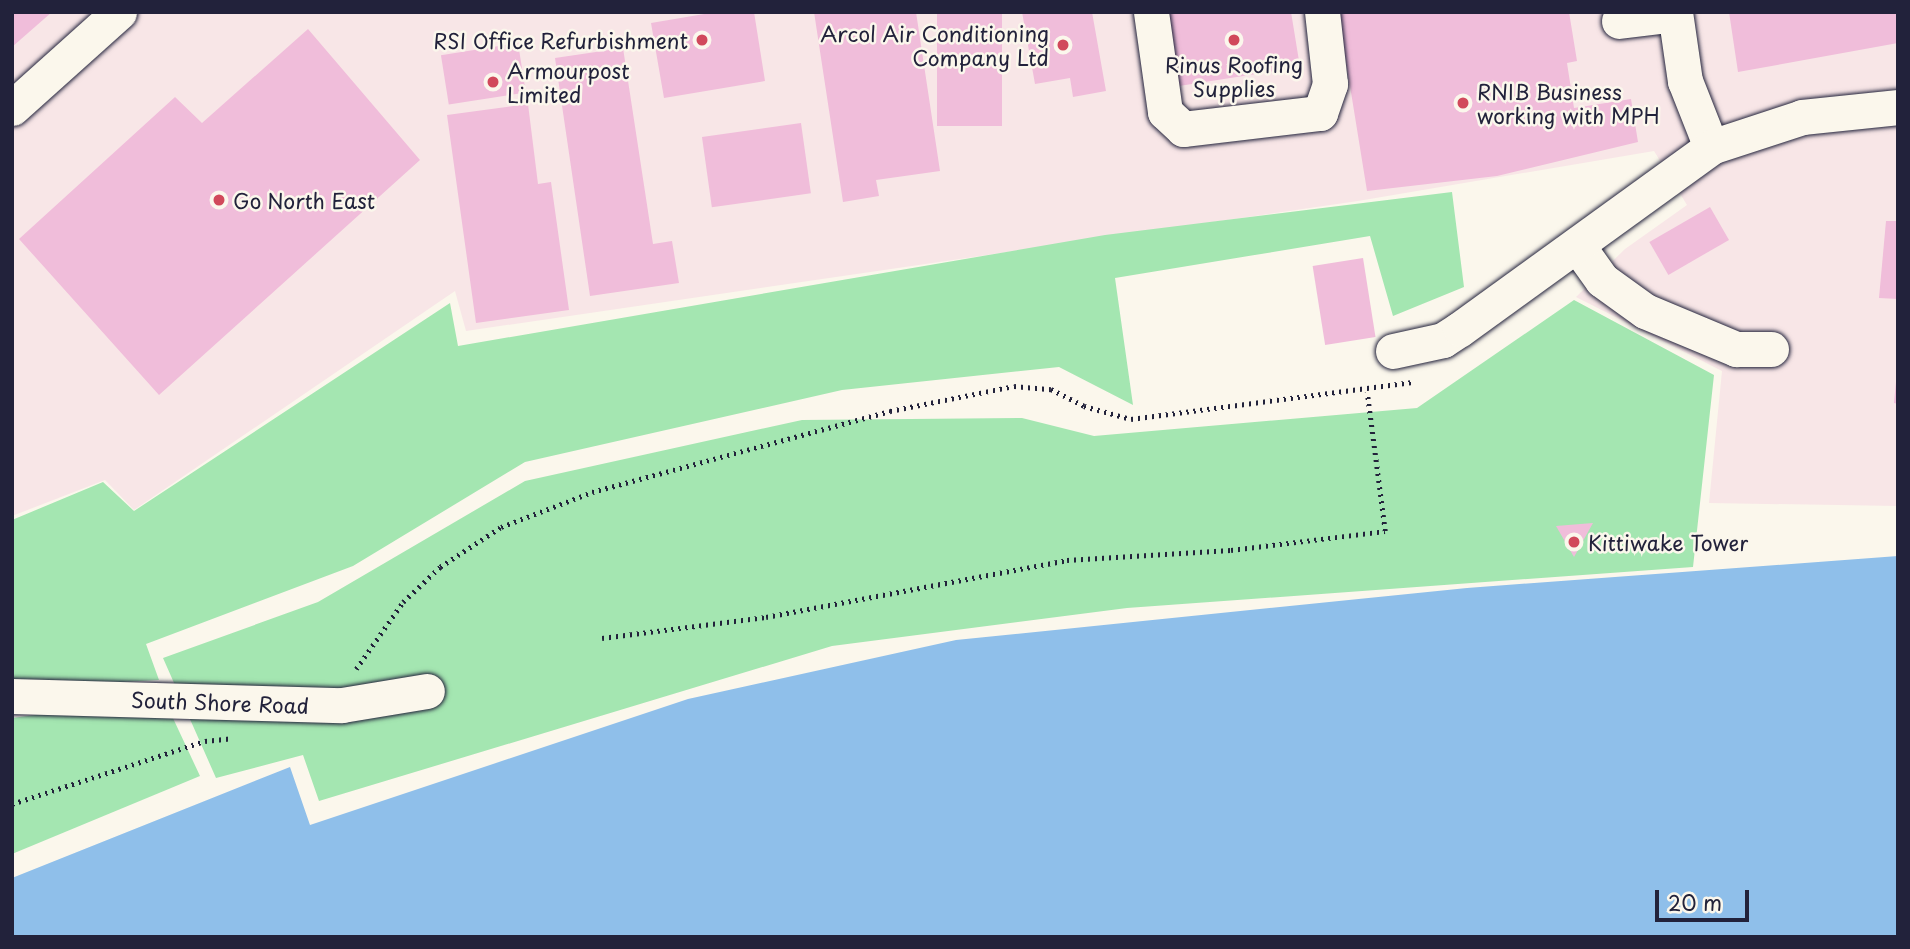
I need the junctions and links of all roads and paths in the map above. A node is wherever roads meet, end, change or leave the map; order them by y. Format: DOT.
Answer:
graph roads {
  1 [pos="120,12"];
  2 [pos="1151,12"];
  3 [pos="1322,12"];
  4 [pos="1675,13"];
  5 [pos="1619,21"];
  6 [pos="1898,107"];
  7 [pos="12,108"];
  8 [pos="1711,147"];
  9 [pos="1577,244"];
  10 [pos="1770,349"];
  11 [pos="1393,351"];
  12 [pos="1418,380"];
  13 [pos="1367,392"];
  14 [pos="602,638"];
  15 [pos="427,691"];
  16 [pos="12,696"];
  17 [pos="342,705"];
  18 [pos="244,737"];
  19 [pos="12,804"];
  1 -- 7 [label="street"];
  2 -- 3 [label="street"];
  4 -- 5 [label="street"];
  4 -- 8 [label="street"];
  6 -- 8 [label="street"];
  8 -- 9 [label="street"];
  9 -- 10 [label="street"];
  9 -- 11 [label="street"];
  12 -- 13 [label="path"];
  13 -- 14 [label="path"];
  13 -- 17 [label="path"];
  15 -- 17 [label="street, South Shore Road"];
  16 -- 17 [label="street, South Shore Road"];
  18 -- 19 [label="path"];
}
